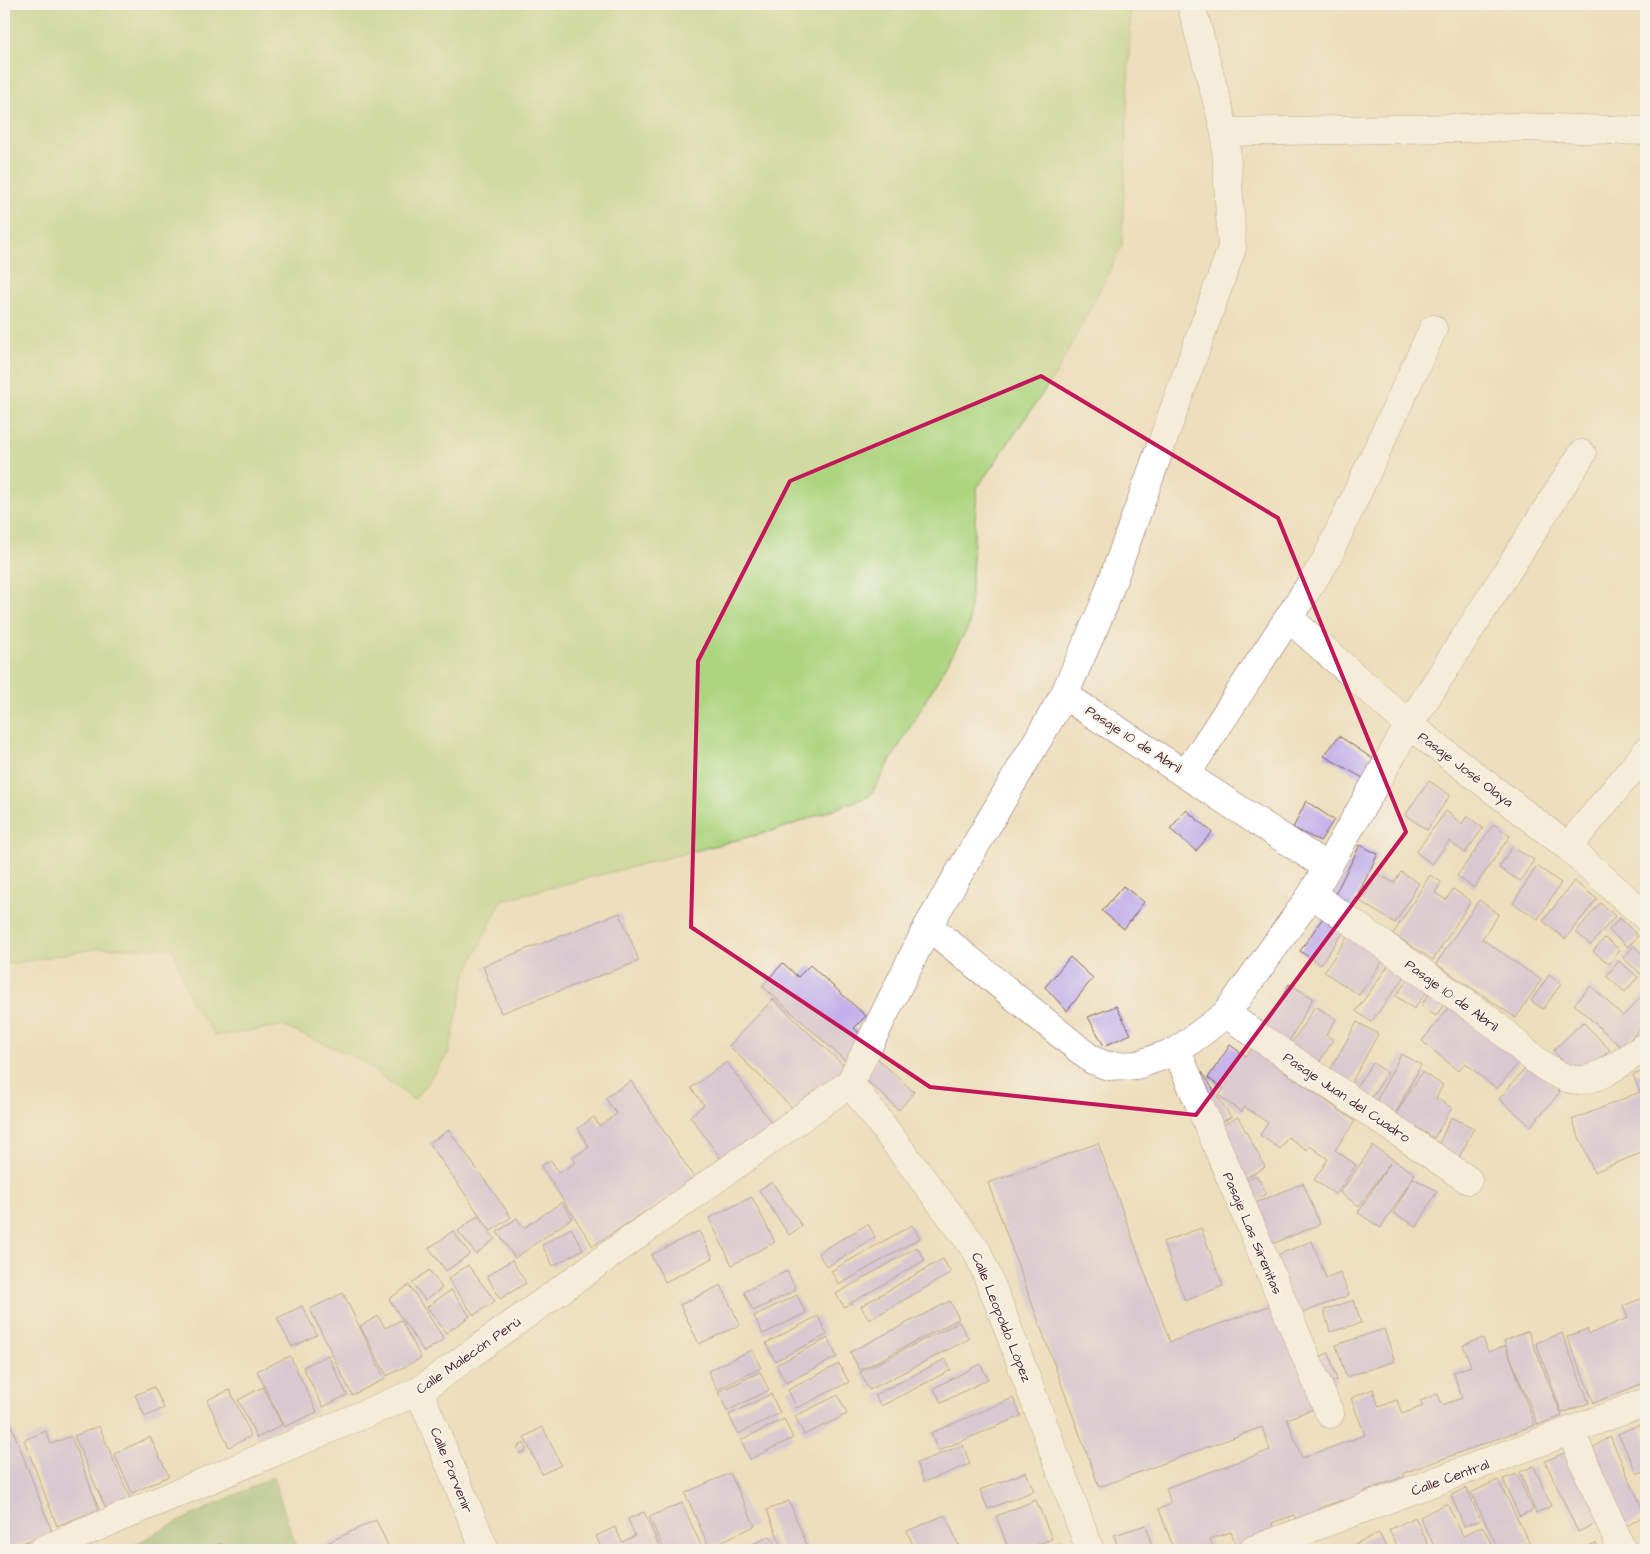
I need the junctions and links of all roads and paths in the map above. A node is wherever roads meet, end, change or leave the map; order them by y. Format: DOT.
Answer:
graph roads {
  1 [pos="1191,4"];
  2 [pos="1646,131"];
  3 [pos="1225,132"];
  4 [pos="1433,329"];
  5 [pos="1582,454"];
  6 [pos="1289,618"];
  7 [pos="1064,695"];
  8 [pos="1409,726"];
  9 [pos="1646,752"];
  10 [pos="1187,773"];
  11 [pos="1568,847"];
  12 [pos="1327,867"];
  13 [pos="1312,894"];
  14 [pos="1646,917"];
  15 [pos="928,926"];
  16 [pos="1226,1014"];
  17 [pos="1646,1046"];
  18 [pos="1177,1051"];
  19 [pos="850,1084"];
  20 [pos="1468,1180"];
  21 [pos="420,1391"];
  22 [pos="1646,1402"];
  23 [pos="1330,1414"];
  24 [pos="1571,1432"];
  25 [pos="43,1550"];
  26 [pos="484,1550"];
  27 [pos="1090,1550"];
  28 [pos="1253,1550"];
  29 [pos="1622,1550"];
  1 -- 3 [label="street"];
  2 -- 3 [label="street"];
  3 -- 7 [label="street"];
  4 -- 6 [label="street"];
  5 -- 8 [label="street"];
  6 -- 8 [label="street, Pasaje José Olaya"];
  6 -- 10 [label="street"];
  7 -- 10 [label="street, Pasaje 10 de Abril"];
  7 -- 15 [label="street"];
  8 -- 11 [label="street, Pasaje José Olaya"];
  8 -- 12 [label="street"];
  9 -- 11 [label="street"];
  10 -- 12 [label="street, Pasaje 10 de Abril"];
  11 -- 14 [label="street, Pasaje José Olaya"];
  12 -- 13 [label="street"];
  13 -- 16 [label="street"];
  13 -- 17 [label="street, Pasaje 10 de Abril"];
  15 -- 18 [label="street"];
  15 -- 19 [label="street"];
  16 -- 18 [label="street"];
  16 -- 20 [label="street, Pasaje Juan del Cuadro"];
  18 -- 23 [label="street, Pasaje Las Sirenitas"];
  19 -- 21 [label="street, Calle Malecón Perú"];
  19 -- 27 [label="street, Calle Leopoldo López"];
  21 -- 25 [label="street, Calle Malecón Perú"];
  21 -- 26 [label="street, Calle Porvenir"];
  22 -- 24 [label="street, Calle Central"];
  24 -- 28 [label="street, Calle Central"];
  24 -- 29 [label="street"];
}
